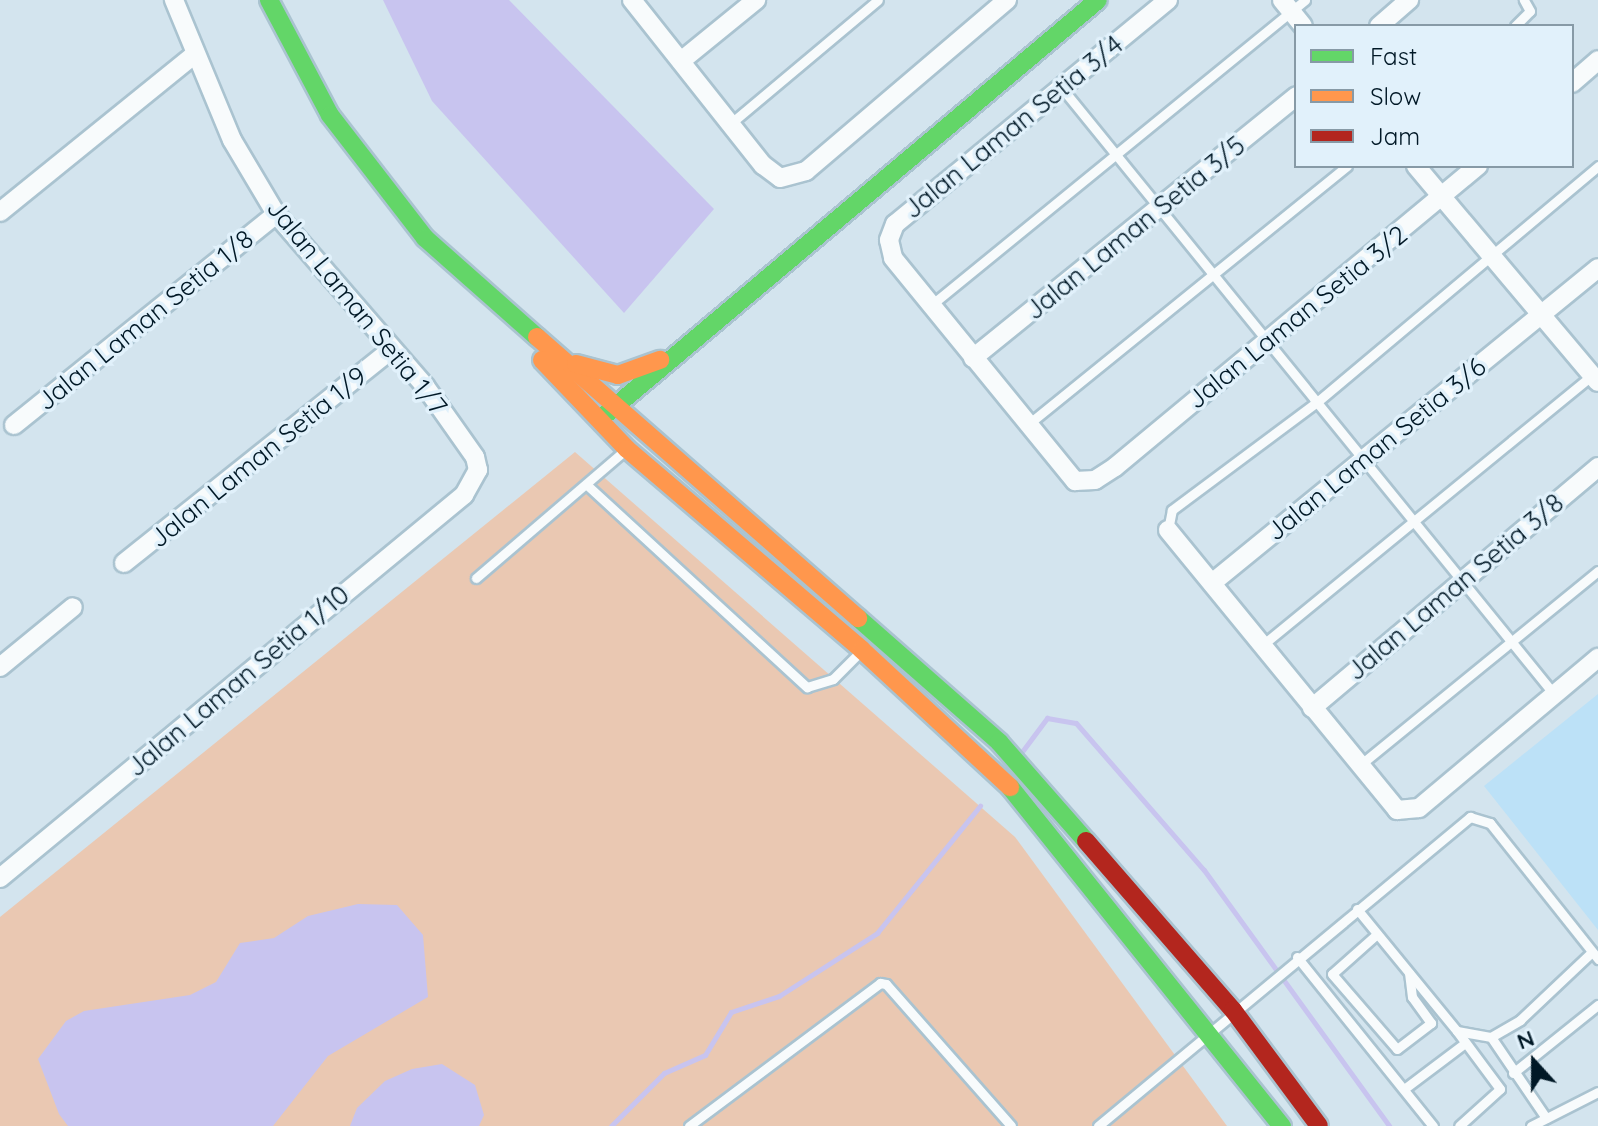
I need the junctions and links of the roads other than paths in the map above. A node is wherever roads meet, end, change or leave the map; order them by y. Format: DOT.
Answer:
graph roads {
  1 [pos="174,0"];
  2 [pos="257,0"];
  3 [pos="269,0"];
  4 [pos="632,0"];
  5 [pos="756,0"];
  6 [pos="878,0"];
  7 [pos="1007,0"];
  8 [pos="1098,0"];
  9 [pos="1168,0"];
  10 [pos="1409,0"];
  11 [pos="1524,0"];
  12 [pos="1296,9"];
  13 [pos="1381,24"];
  14 [pos="1517,24"];
  15 [pos="195,54"];
  16 [pos="1598,60"];
  17 [pos="681,61"];
  18 [pos="1574,81"];
  19 [pos="1061,87"];
  20 [pos="1294,98"];
  21 [pos="730,124"];
  22 [pos="1117,158"];
  23 [pos="1598,166"];
  24 [pos="1345,168"];
  25 [pos="1418,168"];
  26 [pos="1476,168"];
  27 [pos="1442,198"];
  28 [pos="1161,209"];
  29 [pos="0,212"];
  30 [pos="276,214"];
  31 [pos="1493,257"];
  32 [pos="1598,268"];
  33 [pos="1216,274"];
  34 [pos="930,306"];
  35 [pos="1540,314"];
  36 [pos="1266,341"];
  37 [pos="391,350"];
  38 [pos="681,350"];
  39 [pos="561,358"];
  40 [pos="973,358"];
  41 [pos="1596,376"];
  42 [pos="1317,402"];
  43 [pos="618,404"];
  44 [pos="599,420"];
  45 [pos="14,425"];
  46 [pos="1026,426"];
  47 [pos="627,449"];
  48 [pos="1365,458"];
  49 [pos="1598,467"];
  50 [pos="474,482"];
  51 [pos="587,485"];
  52 [pos="1416,521"];
  53 [pos="1168,530"];
  54 [pos="124,563"];
  55 [pos="1598,571"];
  56 [pos="476,578"];
  57 [pos="1463,582"];
  58 [pos="1212,583"];
  59 [pos="73,607"];
  60 [pos="1510,640"];
  61 [pos="1260,647"];
  62 [pos="862,650"];
  63 [pos="1598,658"];
  64 [pos="0,667"];
  65 [pos="1554,694"];
  66 [pos="1312,708"];
  67 [pos="1357,767"];
  68 [pos="0,878"];
  69 [pos="1357,909"];
  70 [pos="1377,934"];
  71 [pos="1595,956"];
  72 [pos="1297,957"];
  73 [pos="1409,973"];
  74 [pos="1598,1005"];
  75 [pos="1358,1006"];
  76 [pos="1233,1010"];
  77 [pos="1356,1030"];
  78 [pos="1210,1031"];
  79 [pos="1457,1031"];
  80 [pos="1491,1037"];
  81 [pos="1465,1043"];
  82 [pos="1513,1073"];
  83 [pos="1404,1089"];
  84 [pos="1598,1092"];
  85 [pos="1546,1118"];
  86 [pos="689,1126"];
  87 [pos="1011,1126"];
  88 [pos="1098,1126"];
  89 [pos="1282,1126"];
  90 [pos="1319,1126"];
  91 [pos="1433,1126"];
  92 [pos="1459,1126"];
  93 [pos="1531,1126"];
  1 -- 15 [label="street, Jalan Laman Setia 1/7"];
  2 -- 44 [label="street"];
  3 -- 39 [label="street"];
  4 -- 17 [label="street"];
  5 -- 17 [label="street"];
  6 -- 21 [label="lane"];
  7 -- 21 [label="street"];
  8 -- 38 [label="street"];
  9 -- 19 [label="street, Jalan Laman Setia 3/4"];
  10 -- 13 [label="street"];
  11 -- 14 [label="lane"];
  12 -- 22 [label="lane"];
  15 -- 29 [label="street"];
  15 -- 30 [label="street, Jalan Laman Setia 1/7"];
  16 -- 18 [label="street"];
  17 -- 21 [label="street"];
  19 -- 22 [label="lane"];
  19 -- 34 [label="street, Jalan Laman Setia 3/4"];
  20 -- 28 [label="street, Jalan Laman Setia 3/5"];
  22 -- 28 [label="lane"];
  22 -- 34 [label="lane"];
  23 -- 31 [label="lane"];
  24 -- 33 [label="lane"];
  25 -- 27 [label="street"];
  26 -- 27 [label="street, Jalan Laman Setia 3/2"];
  27 -- 31 [label="street"];
  27 -- 36 [label="street, Jalan Laman Setia 3/2"];
  28 -- 33 [label="lane"];
  28 -- 40 [label="street, Jalan Laman Setia 3/5"];
  30 -- 37 [label="street, Jalan Laman Setia 1/7"];
  30 -- 45 [label="street, Jalan Laman Setia 1/8"];
  31 -- 35 [label="street"];
  31 -- 42 [label="lane"];
  32 -- 35 [label="street, Jalan Laman Setia 3/6"];
  33 -- 36 [label="lane"];
  33 -- 46 [label="lane"];
  34 -- 40 [label="street"];
  35 -- 41 [label="street"];
  35 -- 48 [label="street, Jalan Laman Setia 3/6"];
  36 -- 42 [label="lane"];
  36 -- 46 [label="street, Jalan Laman Setia 3/2"];
  37 -- 50 [label="street, Jalan Laman Setia 1/7"];
  37 -- 54 [label="street, Jalan Laman Setia 1/9"];
  38 -- 39 [label="street"];
  38 -- 43 [label="street"];
  39 -- 43 [label="street"];
  40 -- 46 [label="street"];
  41 -- 52 [label="lane"];
  42 -- 48 [label="lane"];
  42 -- 53 [label="lane"];
  43 -- 44 [label="street"];
  43 -- 76 [label="street"];
  44 -- 47 [label="street"];
  47 -- 51 [label="lane"];
  47 -- 62 [label="street"];
  48 -- 52 [label="lane"];
  48 -- 58 [label="street, Jalan Laman Setia 3/6"];
  49 -- 57 [label="street, Jalan Laman Setia 3/8"];
  50 -- 68 [label="street, Jalan Laman Setia 1/10"];
  51 -- 56 [label="lane"];
  51 -- 62 [label="lane"];
  52 -- 57 [label="lane"];
  52 -- 61 [label="lane"];
  53 -- 58 [label="street"];
  55 -- 60 [label="lane"];
  57 -- 60 [label="lane"];
  57 -- 66 [label="street, Jalan Laman Setia 3/8"];
  58 -- 61 [label="street"];
  59 -- 64 [label="street"];
  60 -- 65 [label="lane"];
  60 -- 67 [label="lane"];
  61 -- 66 [label="street"];
  62 -- 78 [label="street"];
  63 -- 65 [label="street"];
  65 -- 67 [label="street"];
  66 -- 67 [label="street"];
  69 -- 70 [label="lane"];
  69 -- 71 [label="lane"];
  69 -- 72 [label="lane"];
  70 -- 73 [label="lane"];
  70 -- 75 [label="lane"];
  71 -- 80 [label="lane"];
  72 -- 76 [label="lane"];
  72 -- 77 [label="lane"];
  73 -- 75 [label="lane"];
  73 -- 79 [label="lane"];
  74 -- 82 [label="lane"];
  75 -- 77 [label="lane"];
  76 -- 78 [label="lane"];
  76 -- 90 [label="street"];
  77 -- 83 [label="lane"];
  78 -- 88 [label="lane"];
  78 -- 89 [label="street"];
  79 -- 80 [label="lane"];
  79 -- 81 [label="lane"];
  80 -- 82 [label="lane"];
  81 -- 83 [label="lane"];
  81 -- 92 [label="lane"];
  82 -- 85 [label="lane"];
  83 -- 91 [label="lane"];
  84 -- 85 [label="lane"];
  85 -- 93 [label="lane"];
  86 -- 87 [label="lane"];
}
